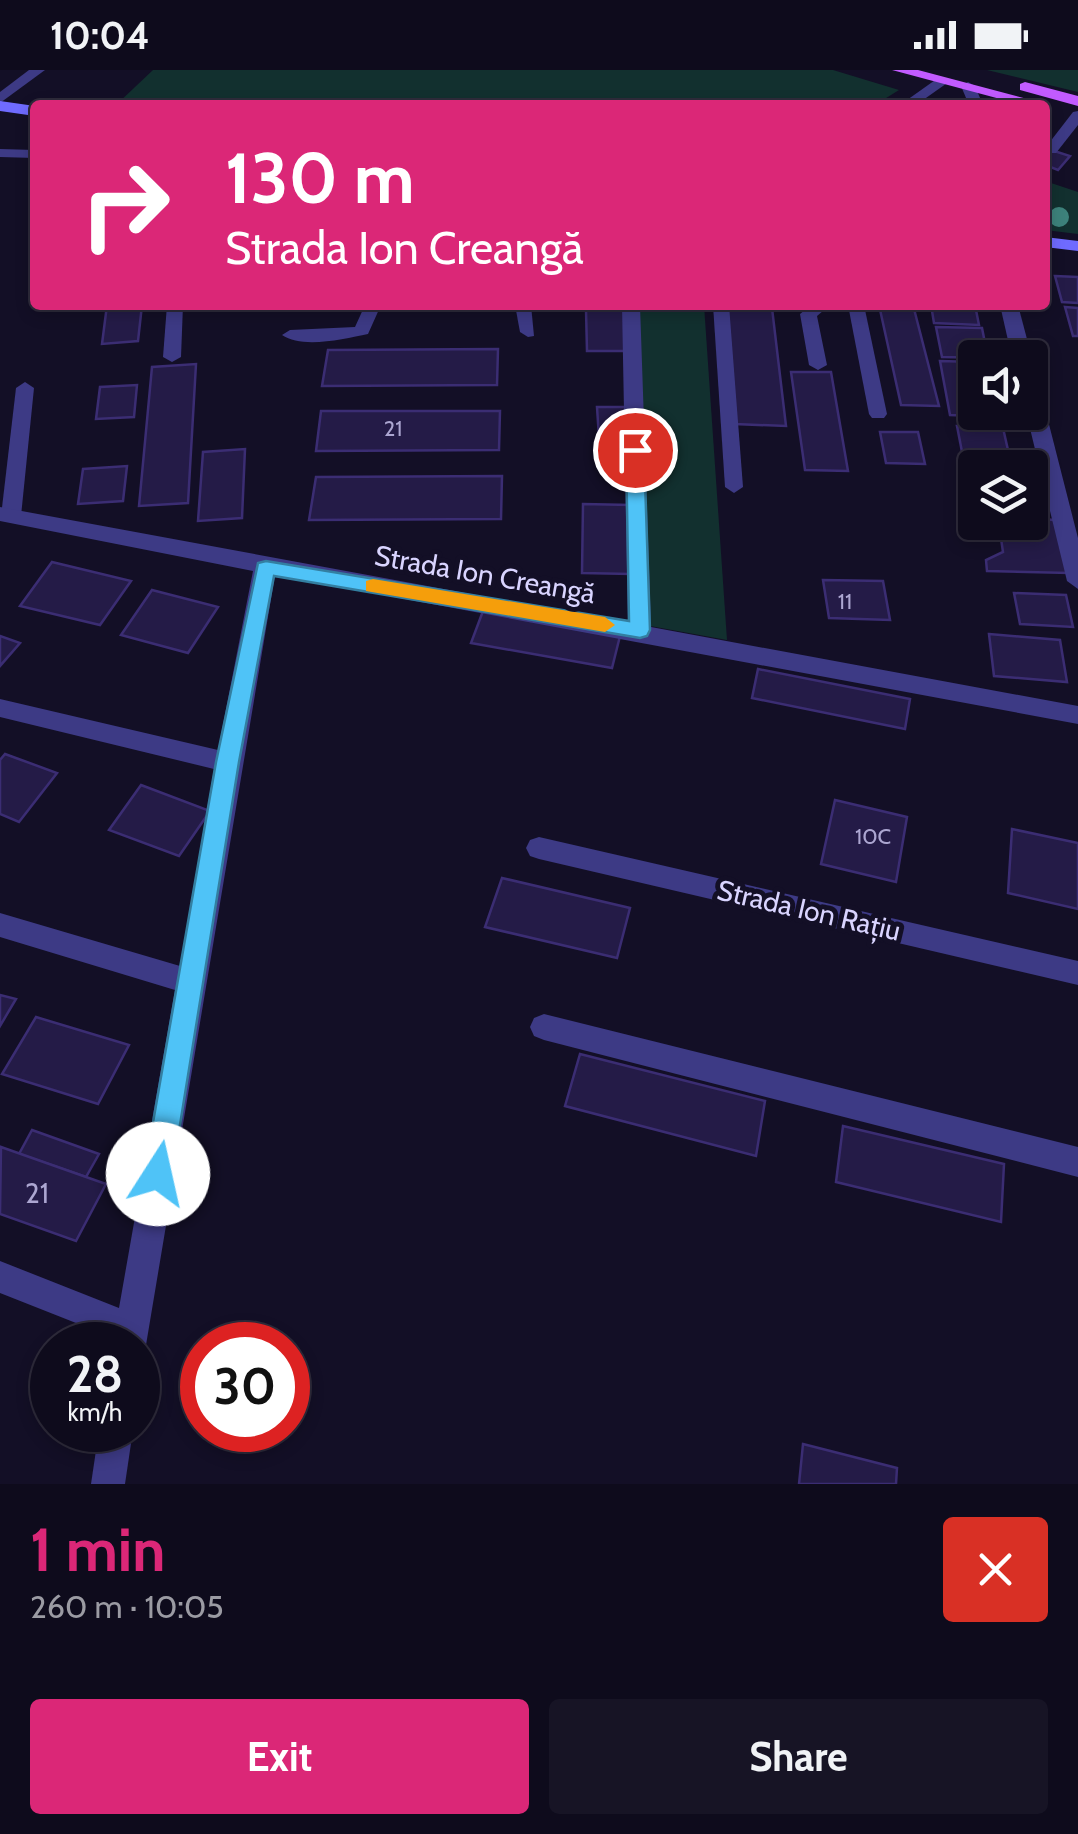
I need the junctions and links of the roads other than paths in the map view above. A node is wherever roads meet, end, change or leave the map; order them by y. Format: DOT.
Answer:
graph roads {
  1 [pos="38,70"];
  2 [pos="900,70"];
  3 [pos="958,70"];
  4 [pos="943,81"];
  5 [pos="968,86"];
  6 [pos="0,98"];
  7 [pos="914,100"];
  8 [pos="974,100"];
  9 [pos="1012,100"];
  10 [pos="1078,101"];
  11 [pos="0,106"];
  12 [pos="1050,108"];
  13 [pos="30,110"];
  14 [pos="1078,114"];
  15 [pos="1052,140"];
  16 [pos="0,153"];
  17 [pos="30,154"];
  18 [pos="1050,243"];
  19 [pos="1078,246"];
  20 [pos="175,310"];
  21 [pos="371,310"];
  22 [pos="525,310"];
  23 [pos="631,310"];
  24 [pos="721,310"];
  25 [pos="814,310"];
  26 [pos="857,310"];
  27 [pos="1010,310"];
  28 [pos="528,332"];
  29 [pos="290,336"];
  30 [pos="1018,340"];
  31 [pos="172,357"];
  32 [pos="818,364"];
  33 [pos="25,388"];
  34 [pos="878,414"];
  35 [pos="1040,430"];
  36 [pos="734,486"];
  37 [pos="5,515"];
  38 [pos="266,568"];
  39 [pos="1078,580"];
  40 [pos="640,630"];
  41 [pos="0,708"];
  42 [pos="1078,715"];
  43 [pos="228,762"];
  44 [pos="539,848"];
  45 [pos="0,925"];
  46 [pos="1078,973"];
  47 [pos="191,982"];
  48 [pos="544,1028"];
  49 [pos="1078,1162"];
  50 [pos="0,1277"];
  51 [pos="98,1322"];
  52 [pos="133,1322"];
  53 [pos="113,1452"];
  54 [pos="108,1484"];
  1 -- 6 [label="lane"];
  2 -- 4 [label="main road"];
  3 -- 10 [label="main road"];
  4 -- 5 [label="main road"];
  4 -- 7 [label="lane"];
  5 -- 8 [label="lane"];
  5 -- 9 [label="main road"];
  11 -- 13 [label="main road"];
  12 -- 14 [label="main road"];
  14 -- 15 [label="lane"];
  16 -- 17 [label="lane"];
  18 -- 19 [label="main road"];
  20 -- 31 [label="lane"];
  21 -- 29 [label="lane"];
  22 -- 28 [label="lane"];
  23 -- 40 [label="street"];
  24 -- 36 [label="lane"];
  25 -- 32 [label="lane"];
  26 -- 34 [label="lane"];
  27 -- 30 [label="street"];
  33 -- 37 [label="lane"];
  35 -- 39 [label="street"];
  37 -- 38 [label="street, Strada Ion Creangă"];
  38 -- 40 [label="street, Strada Ion Creangă"];
  38 -- 43 [label="street"];
  40 -- 42 [label="street, Strada Ion Creangă"];
  41 -- 43 [label="street"];
  43 -- 47 [label="street"];
  44 -- 46 [label="street, Strada Ion Rațiu"];
  45 -- 47 [label="street"];
  47 -- 52 [label="street"];
  48 -- 49 [label="street"];
  50 -- 51 [label="street"];
  53 -- 54 [label="street"];
}
